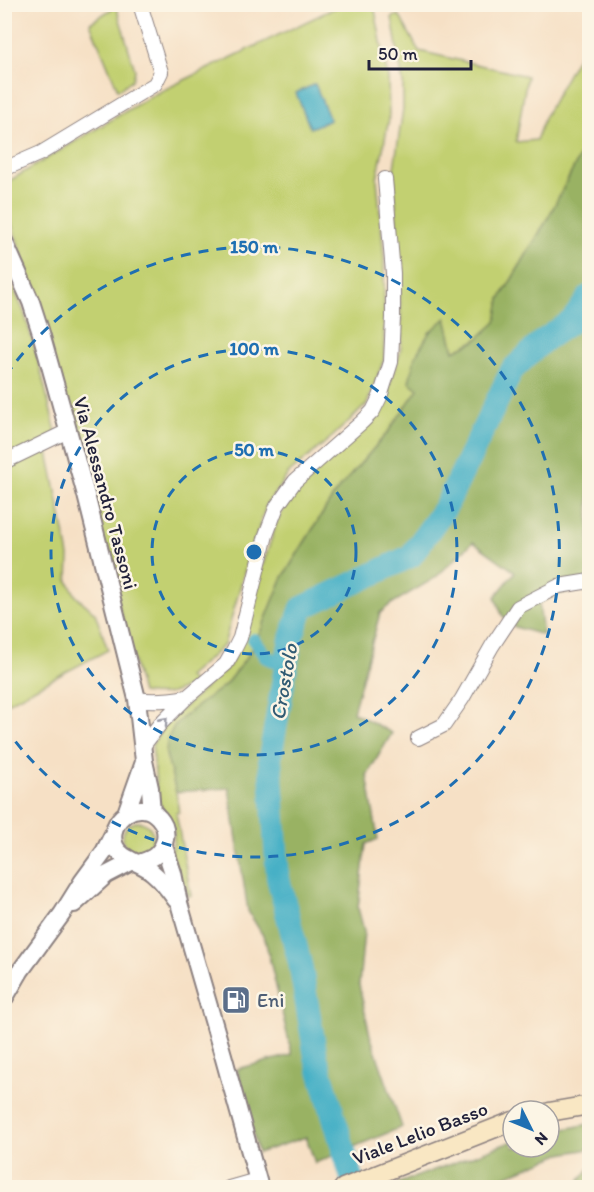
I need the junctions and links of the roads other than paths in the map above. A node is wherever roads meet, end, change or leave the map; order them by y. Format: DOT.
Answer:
graph roads {
  1 [pos="140,4"];
  2 [pos="6,164"];
  3 [pos="385,179"];
  4 [pos="4,241"];
  5 [pos="68,431"];
  6 [pos="4,462"];
  7 [pos="590,581"];
  8 [pos="187,697"];
  9 [pos="137,699"];
  10 [pos="418,738"];
  11 [pos="144,754"];
  12 [pos="152,812"];
  13 [pos="126,813"];
  14 [pos="113,834"];
  15 [pos="164,846"];
  16 [pos="136,862"];
  17 [pos="179,903"];
  18 [pos="62,914"];
  19 [pos="4,999"];
  20 [pos="590,1105"];
  21 [pos="561,1110"];
  22 [pos="501,1126"];
  23 [pos="259,1184"];
  24 [pos="230,1188"];
  25 [pos="343,1188"];
  1 -- 2 [label="street"];
  3 -- 8 [label="street"];
  4 -- 5 [label="street, Via Alessandro Tassoni"];
  5 -- 6 [label="street"];
  5 -- 9 [label="street, Via Alessandro Tassoni"];
  7 -- 10 [label="street"];
  8 -- 9 [label="street"];
  11 -- 8 [label="street, one-way"];
  9 -- 11 [label="street, Via Alessandro Tassoni"];
  11 -- 12 [label="street, Via Alessandro Tassoni"];
  11 -- 13 [label="street, Via Alessandro Tassoni"];
  12 -- 13 [label="street"];
  12 -- 15 [label="street, Via Alessandro Tassoni"];
  13 -- 14 [label="street, Via Alessandro Tassoni"];
  14 -- 16 [label="street, Via Alessandro Tassoni"];
  14 -- 18 [label="street"];
  15 -- 16 [label="street"];
  15 -- 17 [label="street, Via Alessandro Tassoni"];
  16 -- 17 [label="street, Via Alessandro Tassoni"];
  16 -- 18 [label="street"];
  17 -- 23 [label="street, Via Alessandro Tassoni"];
  18 -- 19 [label="street"];
  20 -- 21 [label="main road"];
  22 -- 25 [label="main road, Viale Lelio Basso"];
  23 -- 24 [label="street"];
}
